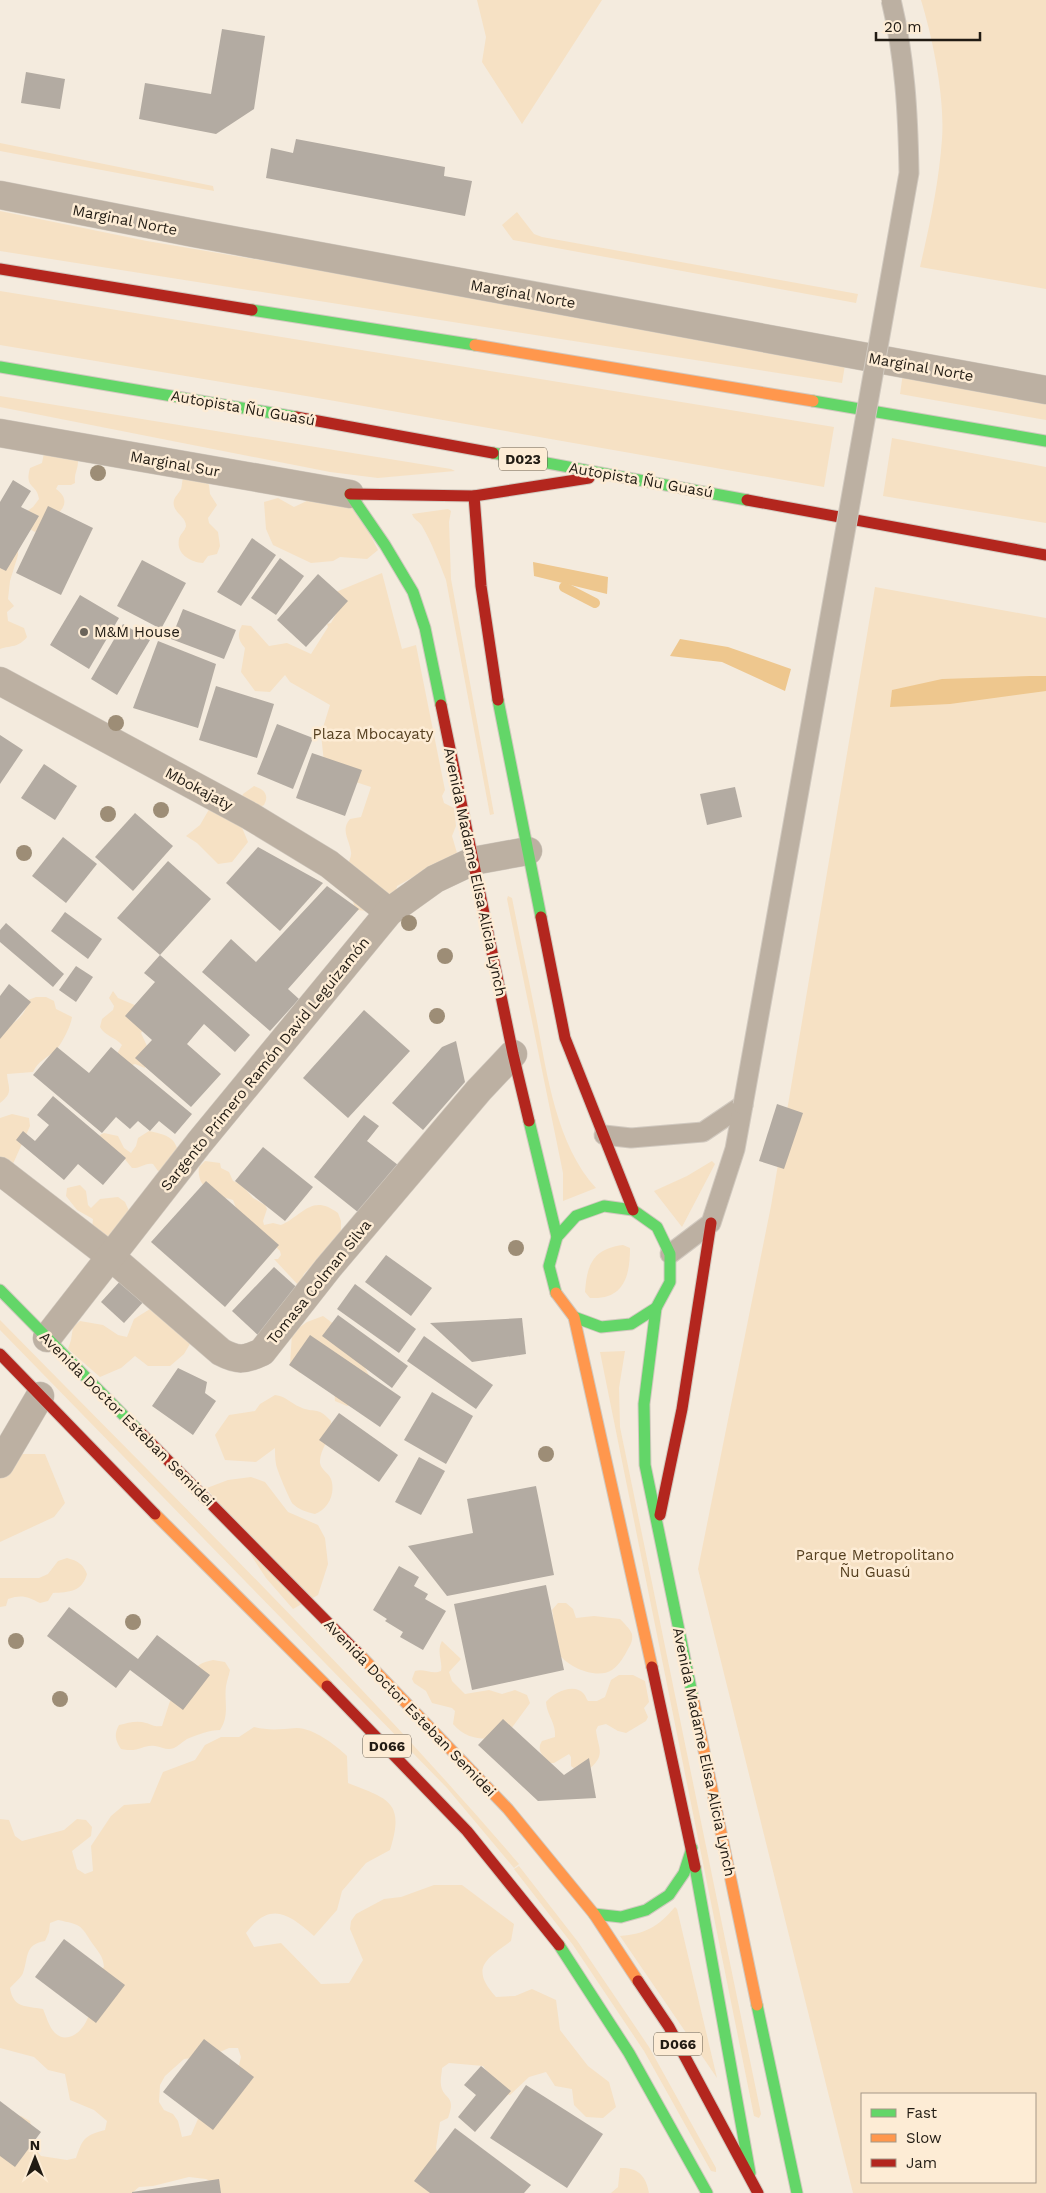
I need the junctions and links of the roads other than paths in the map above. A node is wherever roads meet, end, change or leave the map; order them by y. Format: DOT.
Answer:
graph roads {
  1 [pos="892,0"];
  2 [pos="0,195"];
  3 [pos="0,269"];
  4 [pos="0,367"];
  5 [pos="1046,390"];
  6 [pos="0,433"];
  7 [pos="1046,441"];
  8 [pos="611,475"];
  9 [pos="350,494"];
  10 [pos="474,496"];
  11 [pos="1046,555"];
  12 [pos="0,681"];
  13 [pos="528,851"];
  14 [pos="473,862"];
  15 [pos="389,912"];
  16 [pos="513,1054"];
  17 [pos="743,1105"];
  18 [pos="604,1135"];
  19 [pos="0,1171"];
  20 [pos="633,1210"];
  21 [pos="711,1222"];
  22 [pos="557,1238"];
  23 [pos="670,1254"];
  24 [pos="110,1256"];
  25 [pos="0,1290"];
  26 [pos="656,1308"];
  27 [pos="574,1316"];
  28 [pos="47,1338"];
  29 [pos="0,1354"];
  30 [pos="40,1396"];
  31 [pos="0,1464"];
  32 [pos="658,1529"];
  33 [pos="692,1848"];
  34 [pos="594,1914"];
  35 [pos="752,2180"];
  36 [pos="707,2193"];
  37 [pos="758,2193"];
  38 [pos="797,2193"];
  1 -- 17 [label="lane, bridge"];
  2 -- 5 [label="street, Marginal Norte"];
  3 -- 7 [label="main road"];
  4 -- 8 [label="main road, Autopista Ñu Guasú / D023"];
  6 -- 9 [label="street, Marginal Sur"];
  8 -- 10 [label="main road"];
  8 -- 11 [label="main road, Autopista Ñu Guasú / D023"];
  9 -- 10 [label="main road"];
  9 -- 14 [label="main road, Avenida Madame Elisa Alicia Lynch"];
  10 -- 13 [label="main road"];
  12 -- 15 [label="street, Mbokajaty"];
  13 -- 14 [label="street, Sargento Primero Ramón David Leguizamón"];
  13 -- 18 [label="main road"];
  14 -- 15 [label="street, Sargento Primero Ramón David Leguizamón"];
  14 -- 16 [label="main road, Avenida Madame Elisa Alicia Lynch"];
  15 -- 24 [label="street, Sargento Primero Ramón David Leguizamón"];
  16 -- 22 [label="main road, Avenida Madame Elisa Alicia Lynch"];
  16 -- 24 [label="street, Tomasa Colman Silva"];
  17 -- 18 [label="lane"];
  17 -- 21 [label="lane"];
  18 -- 20 [label="main road"];
  19 -- 24 [label="street, Tomasa Colman Silva"];
  20 -- 22 [label="main road, Avenida Madame Elisa Alicia Lynch"];
  20 -- 23 [label="main road, Avenida Madame Elisa Alicia Lynch"];
  21 -- 23 [label="lane"];
  21 -- 32 [label="main road"];
  22 -- 27 [label="main road, Avenida Madame Elisa Alicia Lynch"];
  23 -- 26 [label="main road, Avenida Madame Elisa Alicia Lynch"];
  24 -- 28 [label="street, Sargento Primero Ramón David Leguizamón"];
  25 -- 28 [label="main road, Avenida Doctor Esteban Semidei / D066"];
  26 -- 27 [label="main road, Avenida Madame Elisa Alicia Lynch"];
  26 -- 32 [label="main road, Avenida Madame Elisa Alicia Lynch"];
  27 -- 33 [label="main road, Avenida Madame Elisa Alicia Lynch"];
  28 -- 34 [label="main road, Avenida Doctor Esteban Semidei / D066"];
  29 -- 30 [label="main road, D066"];
  30 -- 31 [label="street"];
  30 -- 36 [label="main road, D066"];
  32 -- 38 [label="main road, Avenida Madame Elisa Alicia Lynch"];
  33 -- 34 [label="main road"];
  33 -- 35 [label="main road, Avenida Madame Elisa Alicia Lynch"];
  34 -- 35 [label="main road, Avenida Doctor Esteban Semidei / D066"];
  35 -- 37 [label="main road, Avenida Madame Elisa Alicia Lynch / D066"];
}
